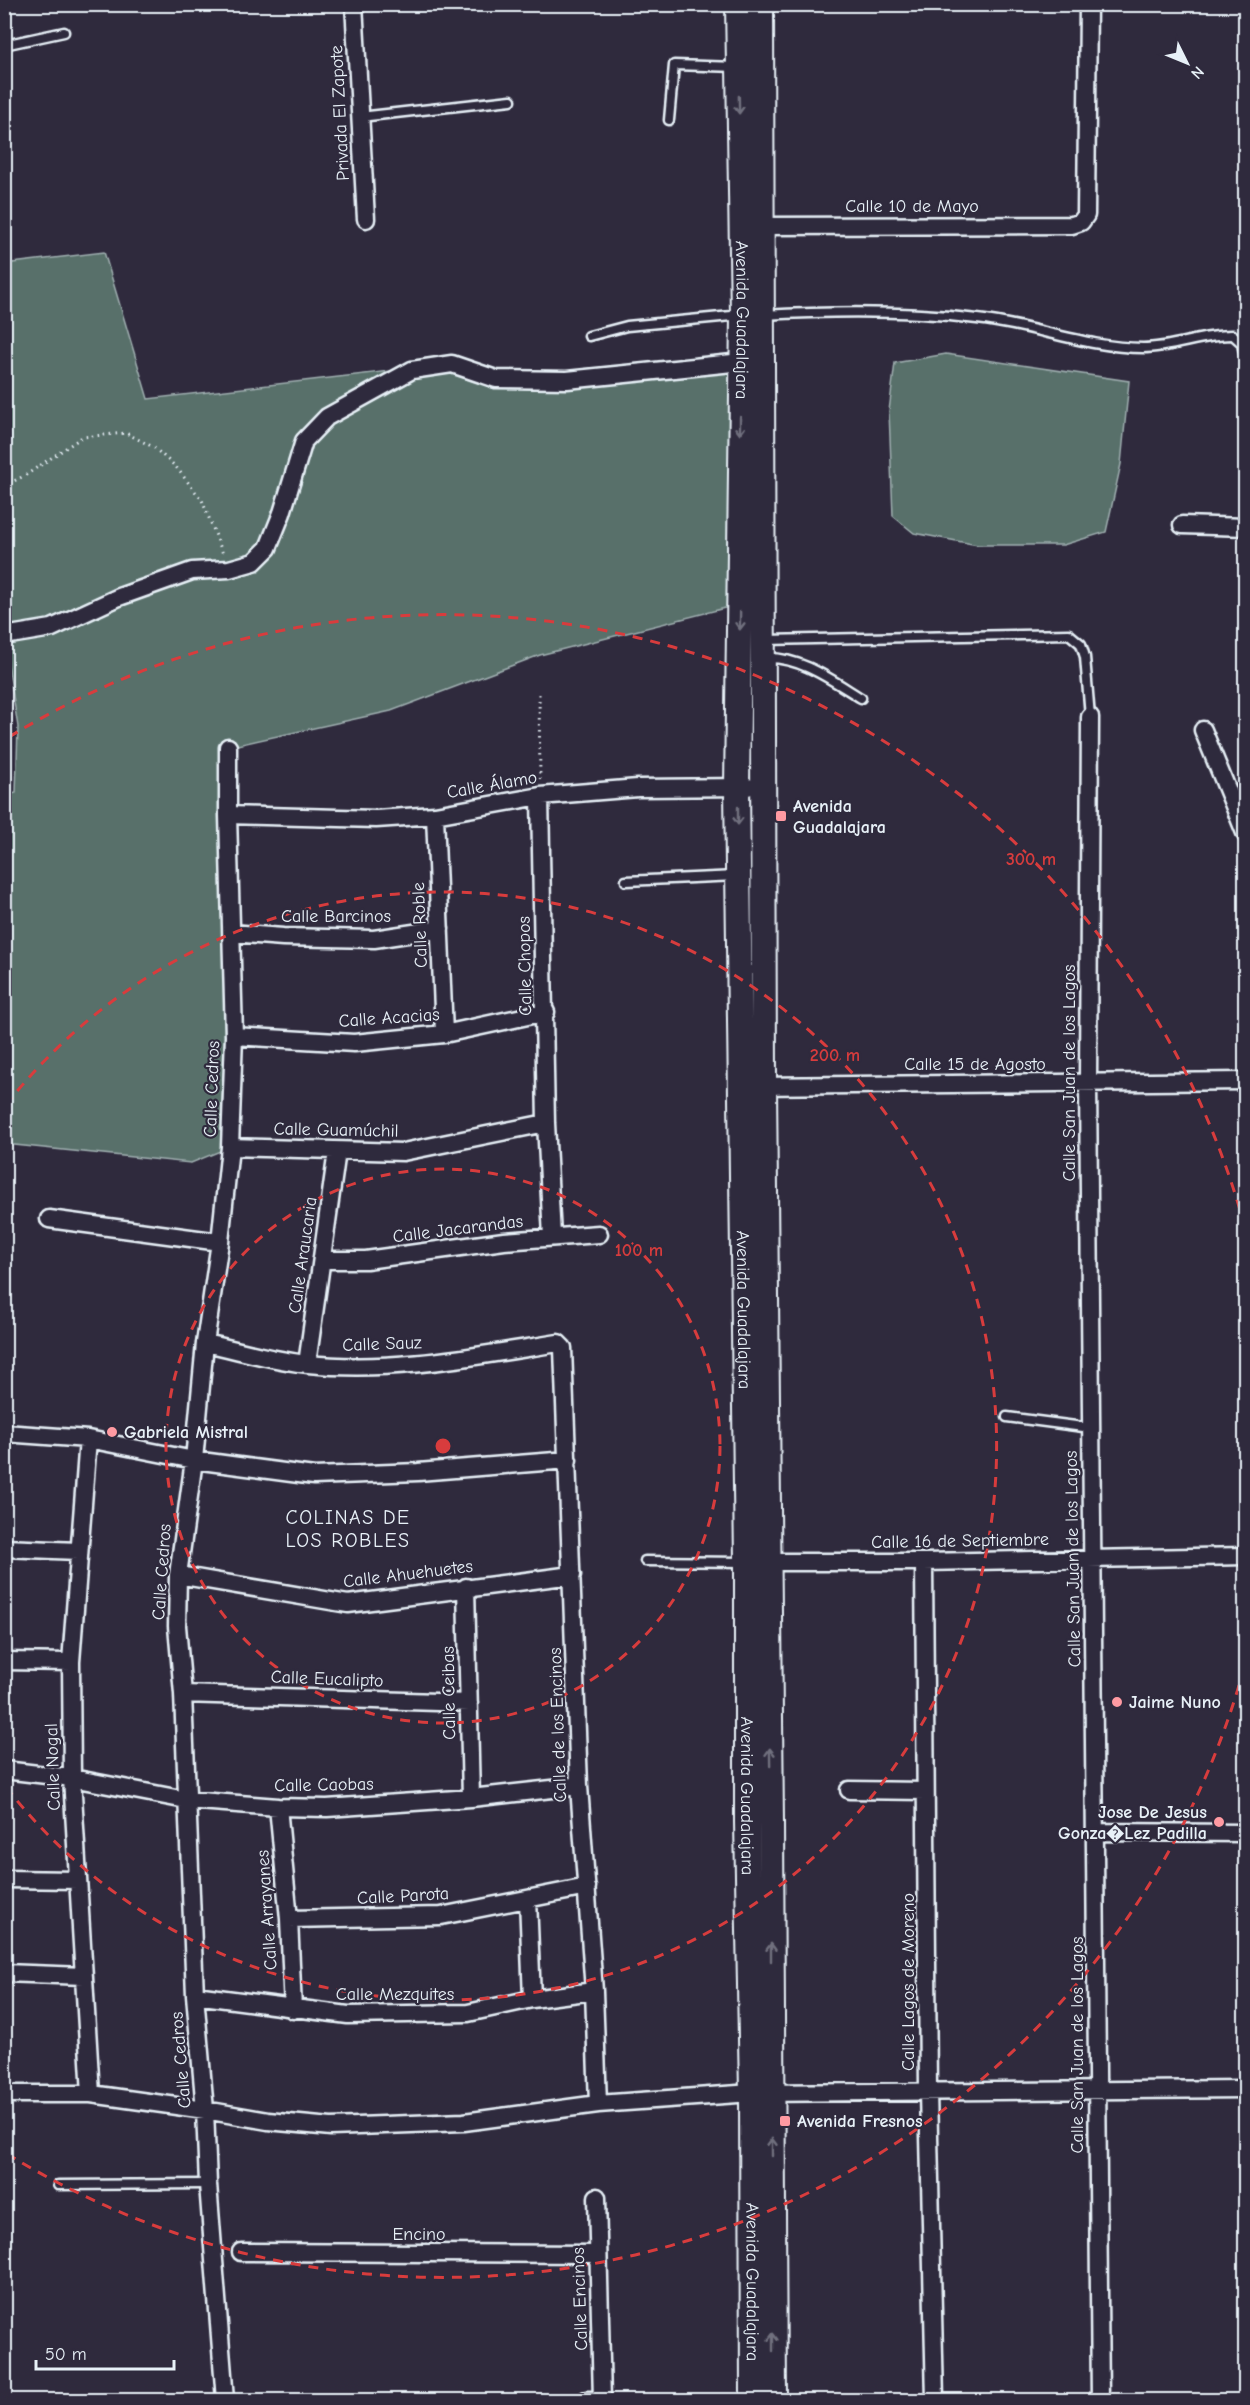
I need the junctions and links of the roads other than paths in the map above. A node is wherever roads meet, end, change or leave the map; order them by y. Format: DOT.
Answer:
graph roads {
  1 [pos="354,4"];
  2 [pos="738,4"];
  3 [pos="761,4"];
  4 [pos="1088,4"];
  5 [pos="64,32"];
  6 [pos="4,45"];
  7 [pos="750,67"];
  8 [pos="511,100"];
  9 [pos="360,117"];
  10 [pos="669,120"];
  11 [pos="366,219"];
  12 [pos="752,226"];
  13 [pos="753,315"];
  14 [pos="589,336"];
  15 [pos="751,361"];
  16 [pos="1245,363"];
  17 [pos="1182,525"];
  18 [pos="1245,527"];
  19 [pos="4,636"];
  20 [pos="762,649"];
  21 [pos="861,698"];
  22 [pos="1090,717"];
  23 [pos="1203,730"];
  24 [pos="228,747"];
  25 [pos="764,787"];
  26 [pos="737,788"];
  27 [pos="540,796"];
  28 [pos="228,815"];
  29 [pos="435,815"];
  30 [pos="1245,835"];
  31 [pos="751,876"];
  32 [pos="626,881"];
  33 [pos="440,929"];
  34 [pos="738,932"];
  35 [pos="232,933"];
  36 [pos="764,933"];
  37 [pos="546,1012"];
  38 [pos="444,1034"];
  39 [pos="234,1036"];
  40 [pos="1245,1081"];
  41 [pos="1088,1083"];
  42 [pos="752,1086"];
  43 [pos="546,1123"];
  44 [pos="230,1147"];
  45 [pos="337,1151"];
  46 [pos="49,1219"];
  47 [pos="599,1234"];
  48 [pos="552,1237"];
  49 [pos="220,1242"];
  50 [pos="322,1260"];
  51 [pos="205,1343"];
  52 [pos="561,1345"];
  53 [pos="307,1364"];
  54 [pos="1007,1417"];
  55 [pos="1091,1428"];
  56 [pos="4,1433"];
  57 [pos="88,1439"];
  58 [pos="194,1460"];
  59 [pos="568,1460"];
  60 [pos="4,1548"];
  61 [pos="78,1551"];
  62 [pos="1245,1556"];
  63 [pos="1092,1560"];
  64 [pos="645,1561"];
  65 [pos="757,1562"];
  66 [pos="924,1562"];
  67 [pos="178,1575"];
  68 [pos="572,1575"];
  69 [pos="466,1587"];
  70 [pos="4,1661"];
  71 [pos="71,1662"];
  72 [pos="183,1694"];
  73 [pos="469,1703"];
  74 [pos="4,1770"];
  75 [pos="72,1778"];
  76 [pos="579,1786"];
  77 [pos="849,1790"];
  78 [pos="926,1791"];
  79 [pos="471,1798"];
  80 [pos="186,1800"];
  81 [pos="278,1807"];
  82 [pos="1096,1832"];
  83 [pos="1245,1833"];
  84 [pos="4,1879"];
  85 [pos="78,1880"];
  86 [pos="587,1887"];
  87 [pos="528,1899"];
  88 [pos="289,1919"];
  89 [pos="4,1973"];
  90 [pos="84,1976"];
  91 [pos="594,1991"];
  92 [pos="195,1995"];
  93 [pos="532,1999"];
  94 [pos="293,2010"];
  95 [pos="1245,2089"];
  96 [pos="1096,2090"];
  97 [pos="928,2091"];
  98 [pos="762,2093"];
  99 [pos="4,2094"];
  100 [pos="91,2094"];
  101 [pos="598,2104"];
  102 [pos="205,2110"];
  103 [pos="208,2184"];
  104 [pos="58,2185"];
  105 [pos="597,2197"];
  106 [pos="241,2252"];
  107 [pos="598,2254"];
  108 [pos="225,2400"];
  109 [pos="586,2400"];
  110 [pos="602,2400"];
  111 [pos="753,2400"];
  112 [pos="774,2400"];
  113 [pos="935,2400"];
  114 [pos="1100,2400"];
  1 -- 9 [label="street, Privada El Zapote"];
  2 -- 7 [label="street, Avenida Guadalajara"];
  3 -- 7 [label="street, Avenida Guadalajara"];
  4 -- 12 [label="street, Calle 10 de Mayo"];
  5 -- 6 [label="lane"];
  7 -- 10 [label="lane"];
  7 -- 12 [label="street, Avenida Guadalajara"];
  8 -- 9 [label="lane"];
  9 -- 11 [label="street, Privada El Zapote"];
  12 -- 13 [label="street, Avenida Guadalajara"];
  13 -- 14 [label="lane"];
  13 -- 15 [label="street, Avenida Guadalajara"];
  13 -- 16 [label="lane"];
  15 -- 19 [label="street"];
  15 -- 20 [label="street, Avenida Guadalajara"];
  15 -- 26 [label="street, Avenida Guadalajara, one-way"];
  17 -- 18 [label="street"];
  20 -- 21 [label="lane"];
  20 -- 22 [label="lane"];
  20 -- 25 [label="street, Avenida Guadalajara"];
  22 -- 41 [label="street, Calle San Juan de los Lagos"];
  23 -- 30 [label="street"];
  24 -- 28 [label="street, Calle Cedros"];
  25 -- 26 [label="street, Calle Álamo"];
  25 -- 31 [label="street, Avenida Guadalajara"];
  26 -- 27 [label="street, Calle Álamo"];
  26 -- 31 [label="street, Avenida Guadalajara, one-way"];
  27 -- 29 [label="street, Calle Álamo"];
  27 -- 37 [label="street, Calle Chopos"];
  28 -- 29 [label="street, Calle Álamo"];
  28 -- 35 [label="street, Calle Cedros"];
  29 -- 33 [label="street, Calle Roble"];
  31 -- 32 [label="lane"];
  31 -- 34 [label="street, Avenida Guadalajara"];
  31 -- 36 [label="street, Avenida Guadalajara"];
  33 -- 35 [label="street, Calle Barcinos"];
  33 -- 38 [label="street, Calle Roble"];
  34 -- 36 [label="street"];
  34 -- 42 [label="street, Avenida Guadalajara"];
  35 -- 39 [label="street, Calle Cedros"];
  36 -- 42 [label="street, Avenida Guadalajara"];
  37 -- 38 [label="street, Calle Acacias"];
  37 -- 43 [label="street, Calle Chopos"];
  38 -- 39 [label="street, Calle Acacias"];
  39 -- 44 [label="street, Calle Cedros"];
  40 -- 41 [label="street, Calle 15 de Agosto"];
  41 -- 42 [label="street, Calle 15 de Agosto"];
  41 -- 55 [label="street, Calle San Juan de los Lagos"];
  42 -- 65 [label="street, Avenida Guadalajara"];
  43 -- 45 [label="street, Calle Guamúchil"];
  43 -- 48 [label="street, Calle Chopos"];
  44 -- 45 [label="street, Calle Guamúchil"];
  44 -- 49 [label="street, Calle Cedros"];
  45 -- 50 [label="street, Calle Araucaria"];
  46 -- 49 [label="street"];
  47 -- 48 [label="street, Calle Jacarandas"];
  48 -- 50 [label="street, Calle Jacarandas"];
  49 -- 51 [label="street, Calle Cedros"];
  50 -- 53 [label="street, Calle Araucaria"];
  51 -- 53 [label="street, Calle Sauz"];
  51 -- 58 [label="street, Calle Cedros"];
  52 -- 53 [label="street, Calle Sauz"];
  52 -- 59 [label="street, Calle de los Encinos"];
  54 -- 55 [label="lane"];
  55 -- 63 [label="street, Calle San Juan de los Lagos"];
  56 -- 57 [label="street"];
  57 -- 58 [label="street"];
  57 -- 61 [label="street, Calle Nogal"];
  58 -- 59 [label="street"];
  58 -- 67 [label="street, Calle Cedros"];
  59 -- 68 [label="street, Calle de los Encinos"];
  60 -- 61 [label="street"];
  61 -- 71 [label="street, Calle Nogal"];
  62 -- 63 [label="street, Calle 16 de Septiembre"];
  63 -- 66 [label="street, Calle 16 de Septiembre"];
  63 -- 82 [label="street, Calle San Juan de los Lagos"];
  64 -- 65 [label="lane"];
  65 -- 66 [label="street, Calle 16 de Septiembre"];
  65 -- 98 [label="street, Avenida Guadalajara"];
  66 -- 78 [label="street, Calle Lagos de Moreno"];
  67 -- 69 [label="street, Calle Ahuehuetes"];
  67 -- 72 [label="street, Calle Cedros"];
  68 -- 69 [label="street, Calle Ahuehuetes"];
  68 -- 76 [label="street, Calle de los Encinos"];
  69 -- 73 [label="street, Calle Ceibas"];
  70 -- 71 [label="street"];
  71 -- 75 [label="street, Calle Nogal"];
  72 -- 73 [label="street, Calle Eucalipto"];
  72 -- 80 [label="street, Calle Cedros"];
  73 -- 79 [label="street, Calle Ceibas"];
  74 -- 75 [label="street, Calle Caobas"];
  75 -- 80 [label="street, Calle Caobas"];
  75 -- 85 [label="street, Calle Nogal"];
  76 -- 79 [label="street, Calle Caobas"];
  76 -- 86 [label="street, Calle de los Encinos"];
  77 -- 78 [label="street"];
  78 -- 97 [label="street, Calle Lagos de Moreno"];
  79 -- 81 [label="street, Calle Caobas"];
  80 -- 81 [label="street, Calle Caobas"];
  80 -- 92 [label="street, Calle Cedros"];
  81 -- 88 [label="street, Calle Arrayanes"];
  82 -- 83 [label="street"];
  82 -- 96 [label="street, Calle San Juan de los Lagos"];
  84 -- 85 [label="street"];
  85 -- 90 [label="street, Calle Nogal"];
  86 -- 87 [label="street, Calle Parota"];
  86 -- 91 [label="street, Calle de los Encinos"];
  87 -- 88 [label="street, Calle Parota"];
  87 -- 93 [label="street"];
  88 -- 94 [label="street, Calle Arrayanes"];
  89 -- 90 [label="street"];
  90 -- 100 [label="street, Calle Nogal"];
  91 -- 93 [label="street, Calle Mezquites"];
  91 -- 101 [label="street, Calle de los Encinos"];
  92 -- 94 [label="street, Calle Mezquites"];
  92 -- 102 [label="street, Calle Cedros"];
  93 -- 94 [label="street, Calle Mezquites"];
  95 -- 96 [label="street"];
  96 -- 97 [label="street"];
  96 -- 114 [label="street, Calle San Juan de los Lagos"];
  97 -- 98 [label="street"];
  97 -- 113 [label="street, Calle Lagos de Moreno"];
  98 -- 101 [label="street"];
  98 -- 111 [label="street, Avenida Guadalajara"];
  112 -- 98 [label="street, Avenida Guadalajara, one-way"];
  99 -- 100 [label="street"];
  100 -- 102 [label="street"];
  101 -- 102 [label="street"];
  102 -- 103 [label="street, Calle Cedros"];
  103 -- 104 [label="lane"];
  103 -- 108 [label="street, Calle Cedros"];
  105 -- 107 [label="street, Calle Encinos"];
  106 -- 107 [label="street, Encino"];
  107 -- 110 [label="street, Calle Encinos"];
  109 -- 110 [label="street"];
}
